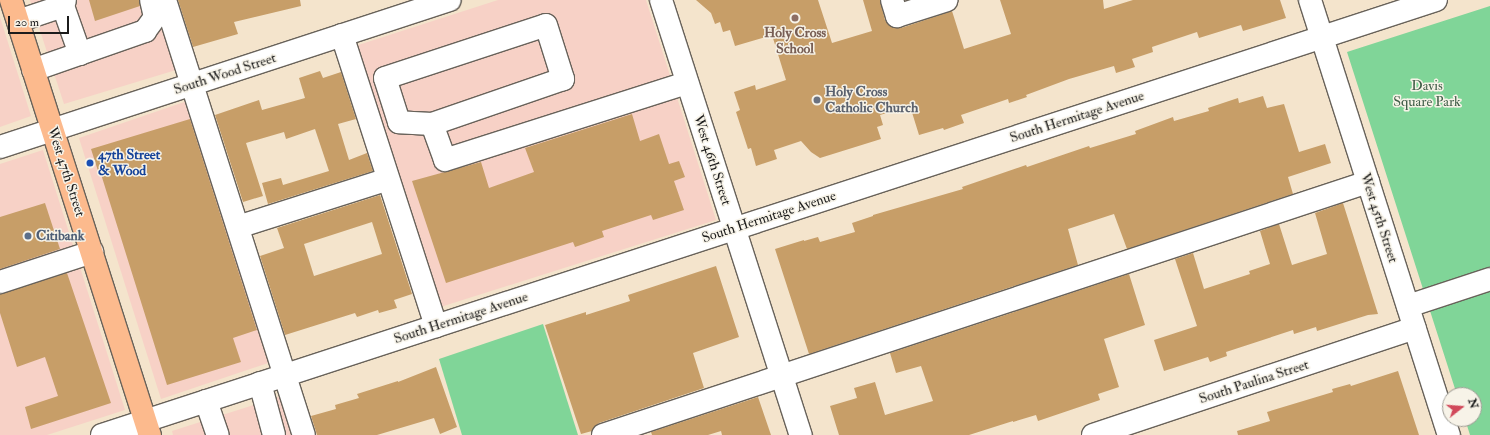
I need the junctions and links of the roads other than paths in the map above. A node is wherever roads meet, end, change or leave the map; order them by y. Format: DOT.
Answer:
graph roads {
  1 [pos="11,0"];
  2 [pos="450,0"];
  3 [pos="661,0"];
  4 [pos="892,0"];
  5 [pos="947,0"];
  6 [pos="1310,0"];
  7 [pos="1436,0"];
  8 [pos="64,3"];
  9 [pos="157,6"];
  10 [pos="18,21"];
  11 [pos="342,35"];
  12 [pos="1322,37"];
  13 [pos="80,54"];
  14 [pos="33,70"];
  15 [pos="687,83"];
  16 [pos="192,84"];
  17 [pos="432,124"];
  18 [pos="53,130"];
  19 [pos="0,147"];
  20 [pos="388,179"];
  21 [pos="1368,182"];
  22 [pos="238,227"];
  23 [pos="734,229"];
  24 [pos="92,252"];
  25 [pos="1490,279"];
  26 [pos="0,282"];
  27 [pos="1408,306"];
  28 [pos="436,326"];
  29 [pos="1415,328"];
  30 [pos="285,375"];
  31 [pos="782,376"];
  32 [pos="260,383"];
  33 [pos="206,401"];
  34 [pos="148,428"];
  35 [pos="102,435"];
  36 [pos="218,435"];
  37 [pos="274,435"];
  38 [pos="304,435"];
  39 [pos="603,435"];
  40 [pos="801,435"];
  41 [pos="1093,435"];
  42 [pos="1449,435"];
  1 -- 10 [label="main road, West 47th Street"];
  2 -- 11 [label="street, South Wood Street"];
  3 -- 15 [label="street, West 46th Street"];
  4 -- 5 [label="street"];
  6 -- 12 [label="street, West 45th Street"];
  7 -- 12 [label="street, South Hermitage Avenue"];
  8 -- 10 [label="street"];
  8 -- 13 [label="street"];
  9 -- 13 [label="street"];
  9 -- 16 [label="street"];
  10 -- 14 [label="main road, West 47th Street"];
  11 -- 16 [label="street, South Wood Street"];
  11 -- 20 [label="street"];
  12 -- 21 [label="street, West 45th Street"];
  12 -- 23 [label="street, South Hermitage Avenue"];
  13 -- 14 [label="street"];
  14 -- 18 [label="main road, West 47th Street"];
  15 -- 17 [label="street"];
  15 -- 23 [label="street, West 46th Street"];
  16 -- 18 [label="street, South Wood Street"];
  16 -- 22 [label="street"];
  17 -- 17 [label="street"];
  18 -- 19 [label="street, South Wood Street"];
  18 -- 24 [label="main road, West 47th Street"];
  20 -- 22 [label="street"];
  20 -- 28 [label="street"];
  21 -- 27 [label="street, West 45th Street"];
  21 -- 31 [label="street"];
  22 -- 30 [label="street"];
  23 -- 28 [label="street, South Hermitage Avenue"];
  23 -- 31 [label="street, West 46th Street"];
  24 -- 26 [label="street"];
  24 -- 34 [label="main road, West 47th Street"];
  25 -- 27 [label="street"];
  27 -- 29 [label="street, West 45th Street"];
  28 -- 30 [label="street, South Hermitage Avenue"];
  29 -- 41 [label="street, South Paulina Street"];
  29 -- 42 [label="street, West 45th Street"];
  30 -- 32 [label="street, South Hermitage Avenue"];
  30 -- 38 [label="street"];
  31 -- 39 [label="street"];
  31 -- 40 [label="street, West 46th Street"];
  32 -- 33 [label="street, South Hermitage Avenue"];
  32 -- 37 [label="street"];
  33 -- 34 [label="street, South Hermitage Avenue"];
  33 -- 36 [label="street"];
  34 -- 35 [label="street, South Hermitage Avenue"];
}
